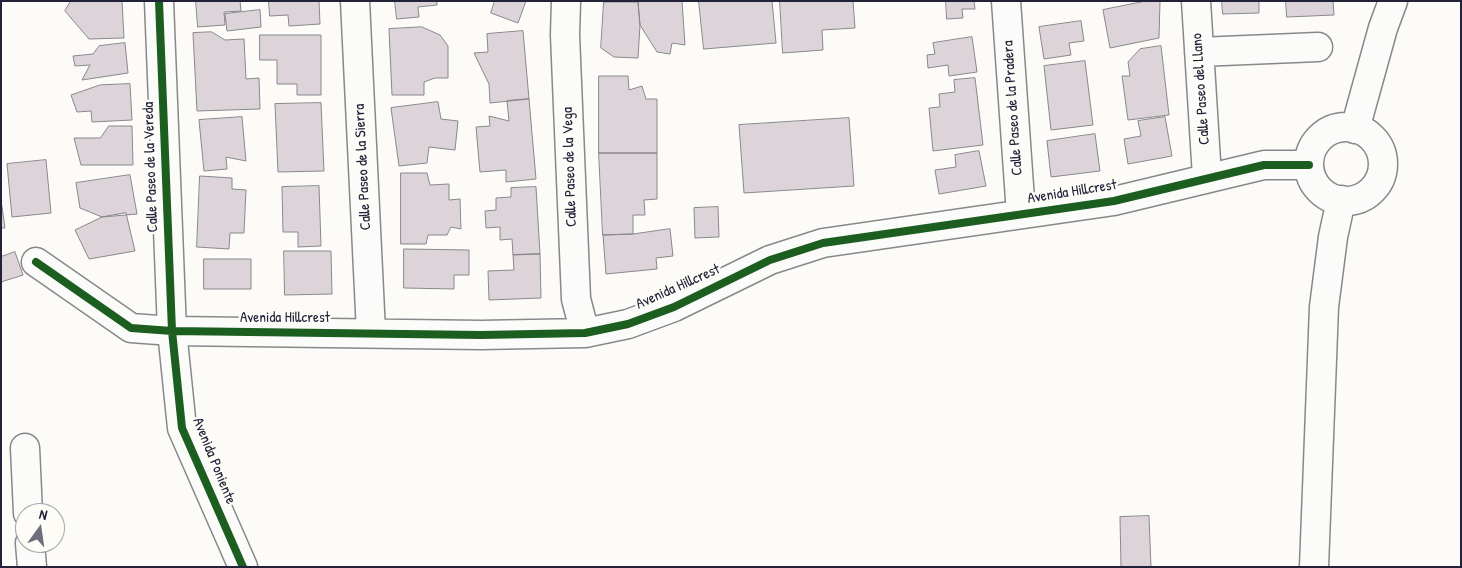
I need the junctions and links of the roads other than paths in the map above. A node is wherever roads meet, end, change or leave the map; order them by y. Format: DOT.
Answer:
graph roads {
  1 [pos="159,1"];
  2 [pos="355,1"];
  3 [pos="566,1"];
  4 [pos="1006,1"];
  5 [pos="1196,1"];
  6 [pos="1394,1"];
  7 [pos="1318,47"];
  8 [pos="1199,52"];
  9 [pos="1355,129"];
  10 [pos="1309,165"];
  11 [pos="1207,177"];
  12 [pos="1341,200"];
  13 [pos="1020,214"];
  14 [pos="36,262"];
  15 [pos="172,331"];
  16 [pos="371,332"];
  17 [pos="585,332"];
  18 [pos="25,448"];
  19 [pos="28,503"];
  20 [pos="31,553"];
  21 [pos="32,567"];
  22 [pos="243,567"];
  23 [pos="1314,567"];
  1 -- 15 [label="street, Calle Paseo de la Vereda"];
  2 -- 16 [label="street, Calle Paseo de la Sierra"];
  3 -- 17 [label="street, Calle Paseo de la Vega"];
  4 -- 13 [label="street, Calle Paseo de la Pradera"];
  5 -- 8 [label="street, Calle Paseo del Llano"];
  6 -- 9 [label="street"];
  7 -- 8 [label="street"];
  8 -- 11 [label="street, Calle Paseo del Llano"];
  9 -- 10 [label="street"];
  9 -- 12 [label="street"];
  10 -- 11 [label="street, Avenida Hillcrest"];
  10 -- 12 [label="street"];
  11 -- 13 [label="street, Avenida Hillcrest"];
  12 -- 23 [label="street"];
  13 -- 17 [label="street, Avenida Hillcrest"];
  14 -- 15 [label="street, Avenida Hillcrest"];
  15 -- 16 [label="street, Avenida Hillcrest"];
  15 -- 22 [label="street, Avenida Poniente"];
  16 -- 17 [label="street, Avenida Hillcrest"];
  18 -- 19 [label="street"];
  20 -- 21 [label="street"];
}
